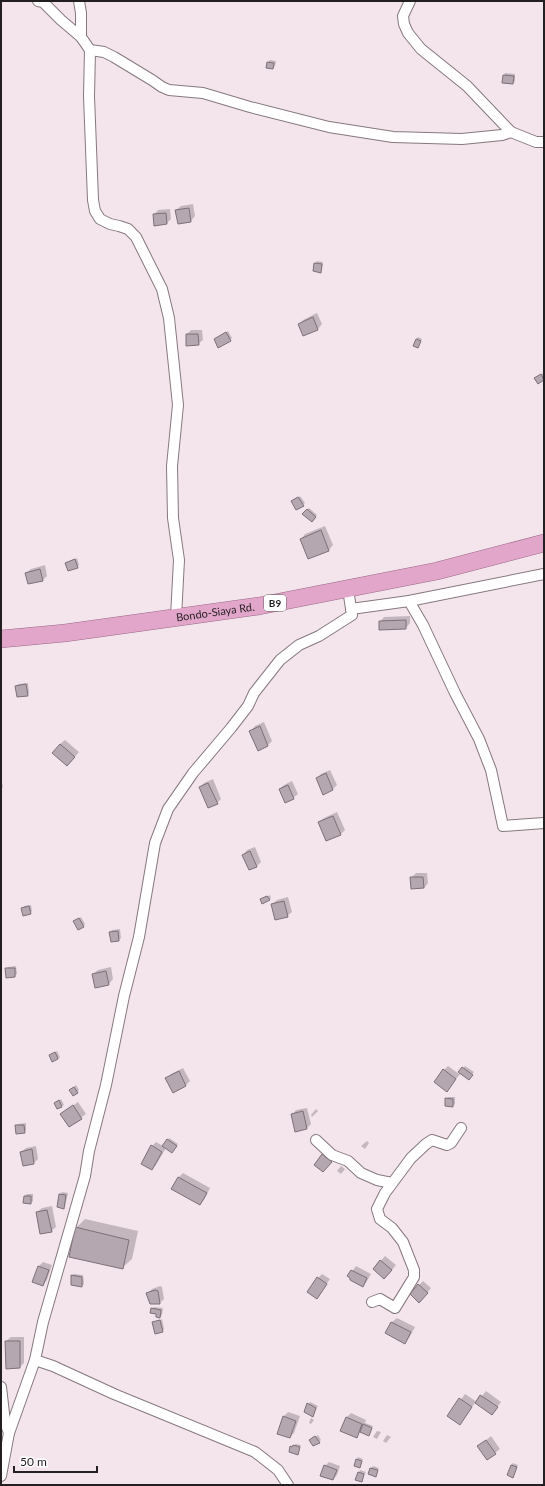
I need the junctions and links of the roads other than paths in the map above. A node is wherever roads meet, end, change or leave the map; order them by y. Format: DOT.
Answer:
graph roads {
  1 [pos="38,1"];
  2 [pos="79,1"];
  3 [pos="410,1"];
  4 [pos="82,37"];
  5 [pos="90,50"];
  6 [pos="511,132"];
  7 [pos="544,142"];
  8 [pos="544,543"];
  9 [pos="544,574"];
  10 [pos="348,589"];
  11 [pos="408,601"];
  12 [pos="351,609"];
  13 [pos="176,617"];
  14 [pos="1,639"];
  15 [pos="544,823"];
  16 [pos="461,1128"];
  17 [pos="316,1140"];
  18 [pos="392,1183"];
  19 [pos="372,1302"];
  20 [pos="35,1360"];
  21 [pos="1,1387"];
  22 [pos="9,1433"];
  23 [pos="1,1476"];
  24 [pos="288,1485"];
  1 -- 4 [label="street"];
  2 -- 4 [label="street"];
  3 -- 6 [label="street"];
  4 -- 5 [label="street"];
  5 -- 6 [label="street"];
  5 -- 13 [label="street"];
  6 -- 7 [label="street"];
  8 -- 10 [label="highway, Bondo-Siaya Rd. / B9"];
  9 -- 11 [label="street"];
  10 -- 12 [label="street"];
  10 -- 13 [label="highway, Bondo-Siaya Rd. / B9"];
  11 -- 12 [label="street"];
  11 -- 15 [label="street"];
  12 -- 20 [label="street"];
  13 -- 14 [label="highway, Bondo-Siaya Rd. / B9"];
  16 -- 18 [label="street"];
  17 -- 18 [label="street"];
  18 -- 19 [label="street"];
  20 -- 22 [label="street"];
  20 -- 24 [label="street"];
  21 -- 22 [label="street"];
  22 -- 23 [label="street"];
}
